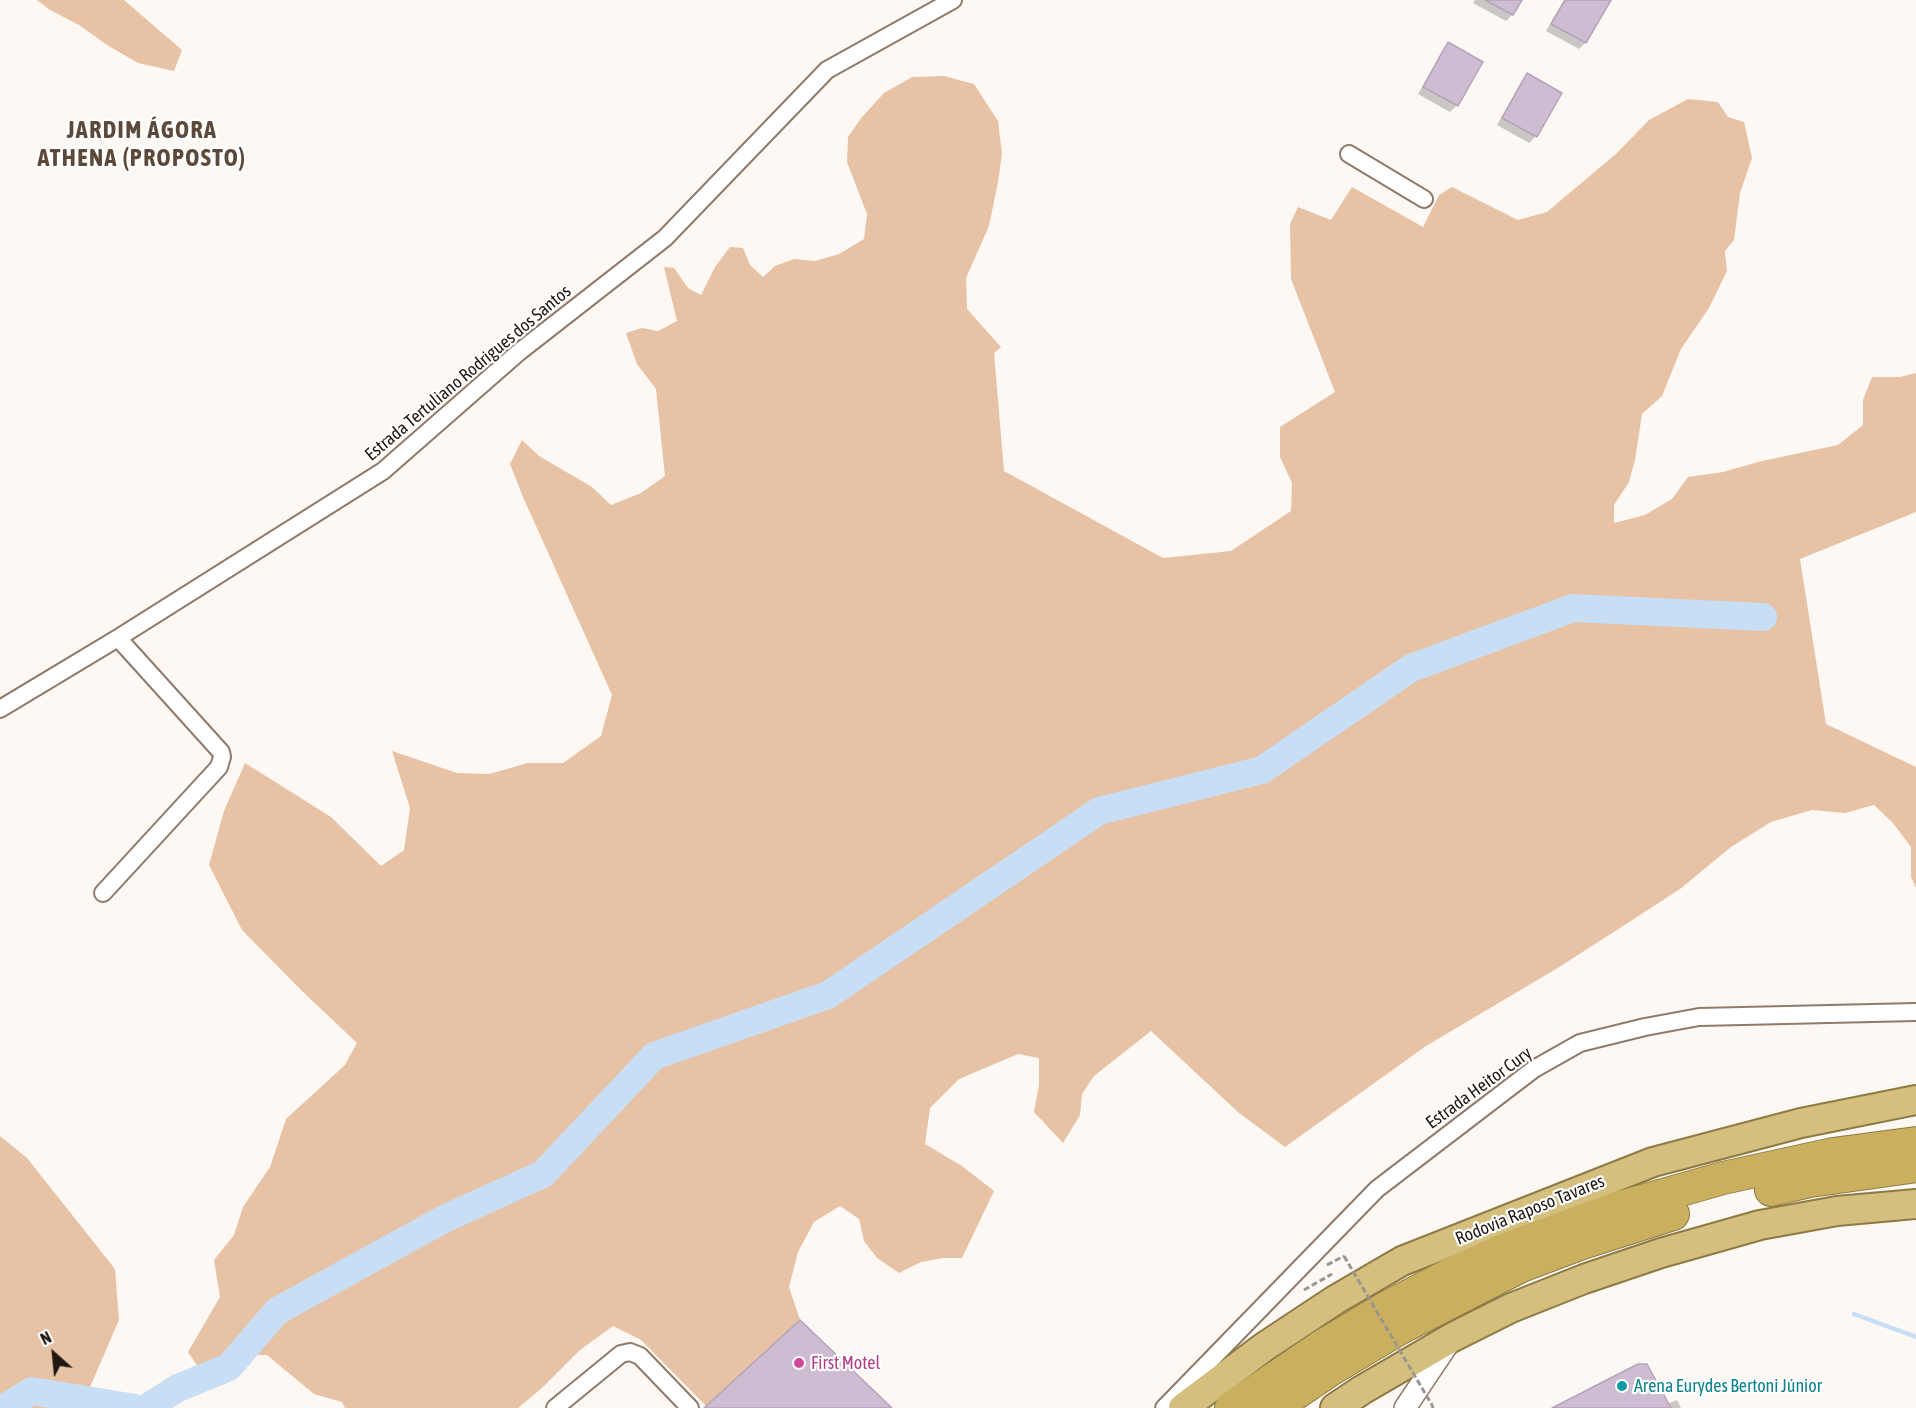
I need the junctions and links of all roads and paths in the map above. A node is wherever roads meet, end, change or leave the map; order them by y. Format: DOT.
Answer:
graph roads {
  1 [pos="953,0"];
  2 [pos="1349,154"];
  3 [pos="1425,199"];
  4 [pos="118,638"];
  5 [pos="0,709"];
  6 [pos="104,893"];
  7 [pos="1916,1011"];
  8 [pos="1916,1100"];
  9 [pos="1916,1127"];
  10 [pos="1916,1143"];
  11 [pos="1916,1166"];
  12 [pos="1723,1178"];
  13 [pos="1916,1204"];
  14 [pos="1324,1266"];
  15 [pos="1335,1272"];
  16 [pos="1301,1291"];
  17 [pos="1453,1337"];
  18 [pos="1433,1407"];
  19 [pos="555,1408"];
  20 [pos="690,1408"];
  21 [pos="1164,1408"];
  22 [pos="1183,1408"];
  23 [pos="1231,1408"];
  24 [pos="1274,1408"];
  25 [pos="1335,1408"];
  26 [pos="1405,1408"];
  1 -- 4 [label="street, Estrada Tertuliano Rodrigues dos Santos"];
  2 -- 3 [label="street"];
  4 -- 5 [label="street, Estrada Tertuliano Rodrigues dos Santos"];
  4 -- 6 [label="street"];
  7 -- 21 [label="street, Estrada Heitor Cury"];
  8 -- 22 [label="highway, Rodovia Raposo Tavares"];
  9 -- 12 [label="highway"];
  10 -- 12 [label="highway, Rodovia Raposo Tavares"];
  11 -- 24 [label="highway"];
  12 -- 23 [label="highway, Rodovia Raposo Tavares"];
  13 -- 17 [label="highway"];
  14 -- 18 [label="path, bridge"];
  15 -- 16 [label="path"];
  17 -- 25 [label="highway"];
  17 -- 26 [label="street"];
  19 -- 20 [label="street"];
}
